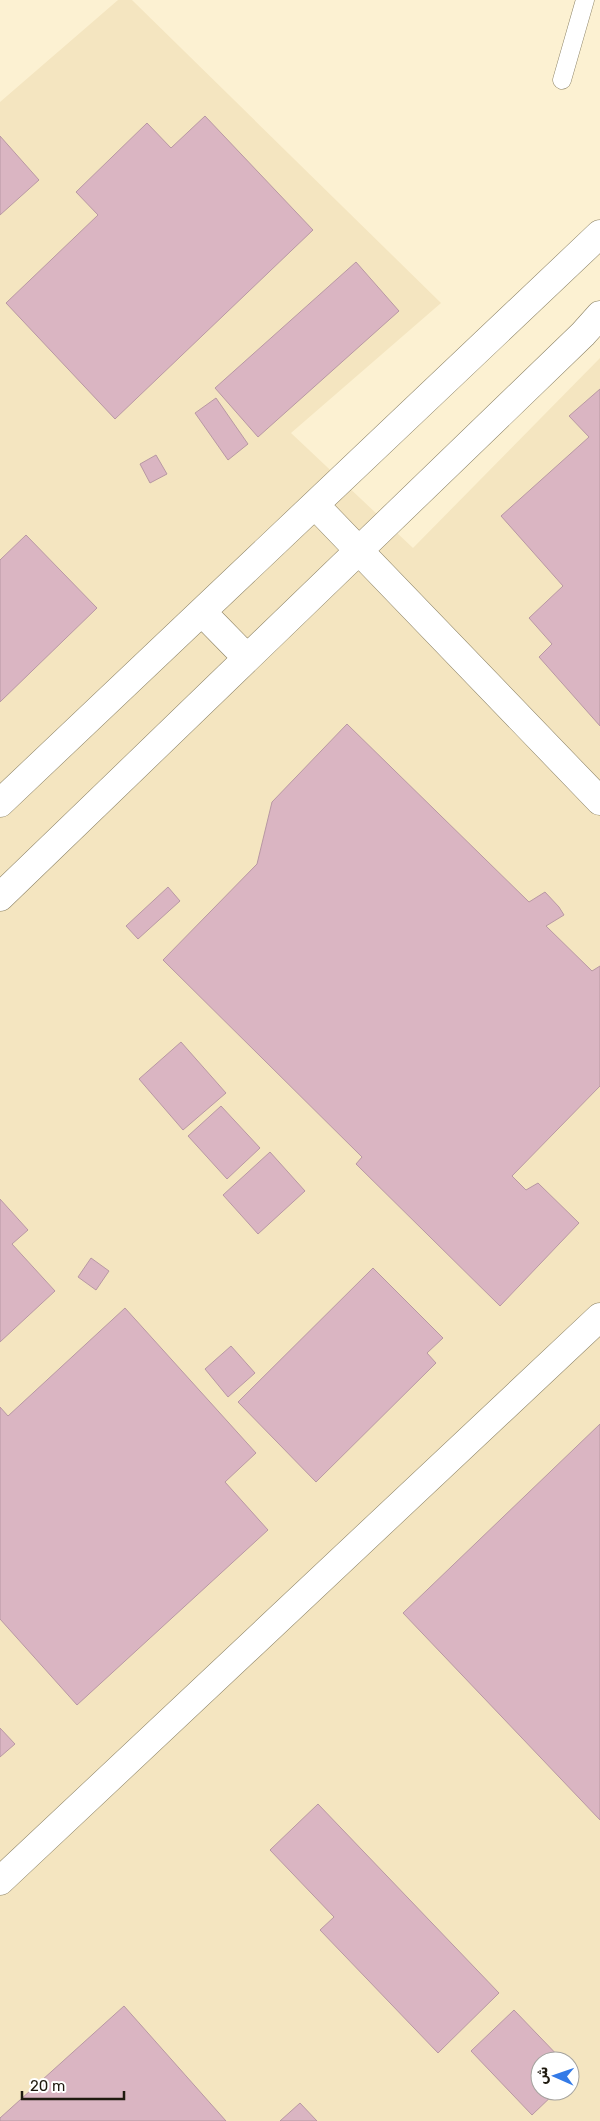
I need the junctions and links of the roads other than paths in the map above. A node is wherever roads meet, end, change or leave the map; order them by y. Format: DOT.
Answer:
graph roads {
  1 [pos="585,0"];
  2 [pos="562,80"];
  3 [pos="600,234"];
  4 [pos="600,315"];
  5 [pos="315,505"];
  6 [pos="359,550"];
  7 [pos="202,612"];
  8 [pos="247,658"];
  9 [pos="600,801"];
  10 [pos="0,803"];
  11 [pos="0,897"];
  12 [pos="600,1317"];
  13 [pos="0,1881"];
  1 -- 2 [label="lane"];
  3 -- 5 [label="street"];
  4 -- 6 [label="street"];
  5 -- 6 [label="street"];
  5 -- 7 [label="street"];
  6 -- 8 [label="street"];
  6 -- 9 [label="street"];
  7 -- 8 [label="street"];
  7 -- 10 [label="street"];
  8 -- 11 [label="street"];
  12 -- 13 [label="street"];
}
